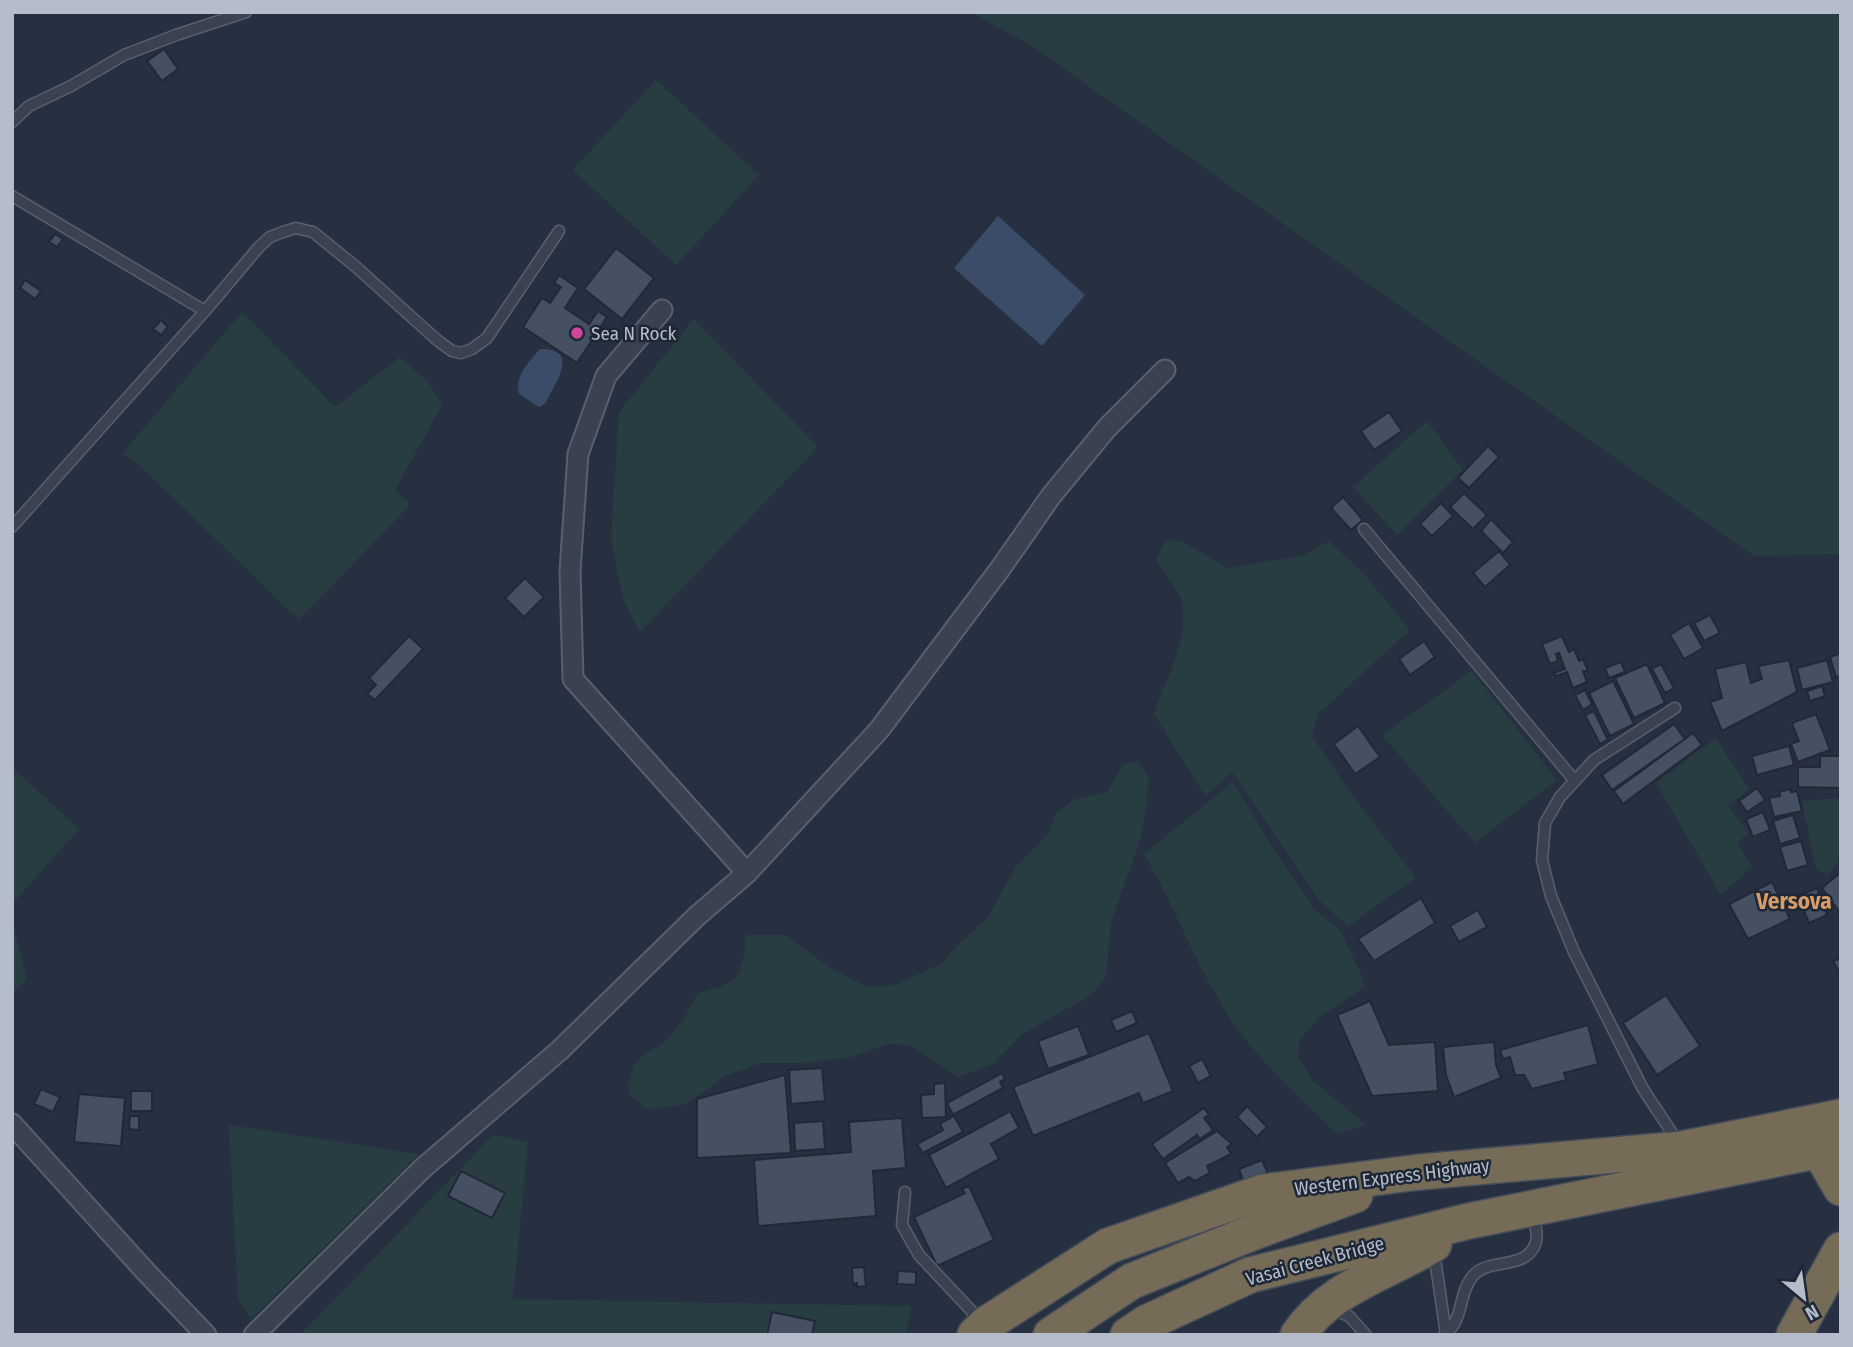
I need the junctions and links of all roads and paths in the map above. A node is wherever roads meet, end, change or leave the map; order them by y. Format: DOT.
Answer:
graph roads {
  1 [pos="246,12"];
  2 [pos="12,122"];
  3 [pos="12,196"];
  4 [pos="559,231"];
  5 [pos="662,310"];
  6 [pos="205,311"];
  7 [pos="1165,370"];
  8 [pos="12,527"];
  9 [pos="1364,529"];
  10 [pos="1675,708"];
  11 [pos="1575,780"];
  12 [pos="747,873"];
  13 [pos="1841,1117"];
  14 [pos="12,1124"];
  15 [pos="1830,1148"];
  16 [pos="1682,1149"];
  17 [pos="1420,1172"];
  18 [pos="1841,1188"];
  19 [pos="905,1192"];
  20 [pos="1534,1208"];
  21 [pos="1469,1221"];
  22 [pos="1433,1244"];
  23 [pos="1841,1250"];
  24 [pos="1324,1307"];
  25 [pos="980,1330"];
  26 [pos="1445,1334"];
  27 [pos="206,1335"];
  28 [pos="254,1335"];
  29 [pos="1051,1335"];
  30 [pos="1128,1335"];
  31 [pos="1298,1335"];
  32 [pos="1366,1335"];
  33 [pos="1794,1335"];
  1 -- 2 [label="lane"];
  3 -- 6 [label="lane"];
  4 -- 6 [label="lane"];
  5 -- 12 [label="street"];
  6 -- 8 [label="lane"];
  7 -- 12 [label="street"];
  9 -- 11 [label="lane"];
  10 -- 11 [label="lane"];
  11 -- 16 [label="lane"];
  12 -- 28 [label="street"];
  13 -- 16 [label="highway, Western Express Highway"];
  14 -- 27 [label="street"];
  15 -- 18 [label="highway"];
  15 -- 20 [label="highway"];
  16 -- 17 [label="highway, Western Express Highway"];
  17 -- 25 [label="highway, Western Express Highway"];
  17 -- 29 [label="highway"];
  19 -- 25 [label="lane"];
  20 -- 21 [label="highway"];
  20 -- 26 [label="lane"];
  21 -- 22 [label="highway"];
  21 -- 30 [label="highway, Vasai Creek Bridge"];
  22 -- 24 [label="highway"];
  22 -- 26 [label="lane"];
  23 -- 33 [label="highway"];
  24 -- 31 [label="highway"];
  24 -- 32 [label="lane"];
}
